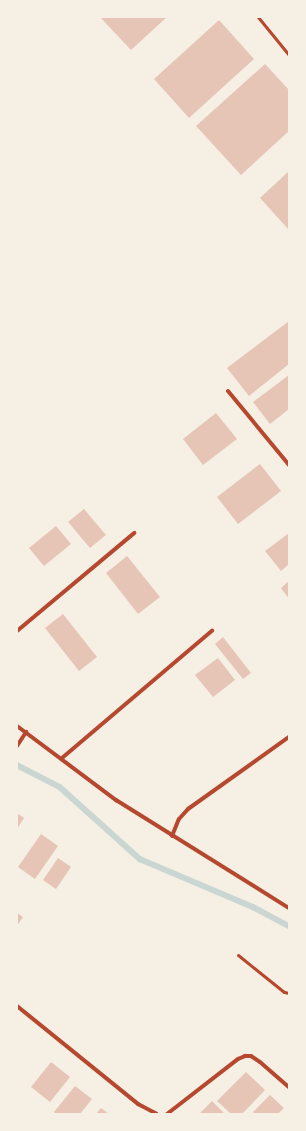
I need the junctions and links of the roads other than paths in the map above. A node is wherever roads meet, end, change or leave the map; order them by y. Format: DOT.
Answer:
graph roads {
  1 [pos="258,17"];
  2 [pos="289,55"];
  3 [pos="228,391"];
  4 [pos="289,465"];
  5 [pos="134,533"];
  6 [pos="17,631"];
  7 [pos="212,631"];
  8 [pos="17,726"];
  9 [pos="26,732"];
  10 [pos="289,737"];
  11 [pos="17,746"];
  12 [pos="62,758"];
  13 [pos="172,836"];
  14 [pos="289,908"];
  15 [pos="238,955"];
  16 [pos="289,993"];
  17 [pos="17,1006"];
  18 [pos="289,1087"];
  19 [pos="157,1114"];
  20 [pos="167,1114"];
  1 -- 2 [label="lane"];
  3 -- 4 [label="street"];
  5 -- 6 [label="street"];
  7 -- 12 [label="street"];
  8 -- 9 [label="street"];
  9 -- 11 [label="street"];
  9 -- 12 [label="street"];
  10 -- 13 [label="street"];
  12 -- 13 [label="street"];
  13 -- 14 [label="street"];
  15 -- 16 [label="lane"];
  17 -- 19 [label="street"];
  18 -- 20 [label="street"];
}
